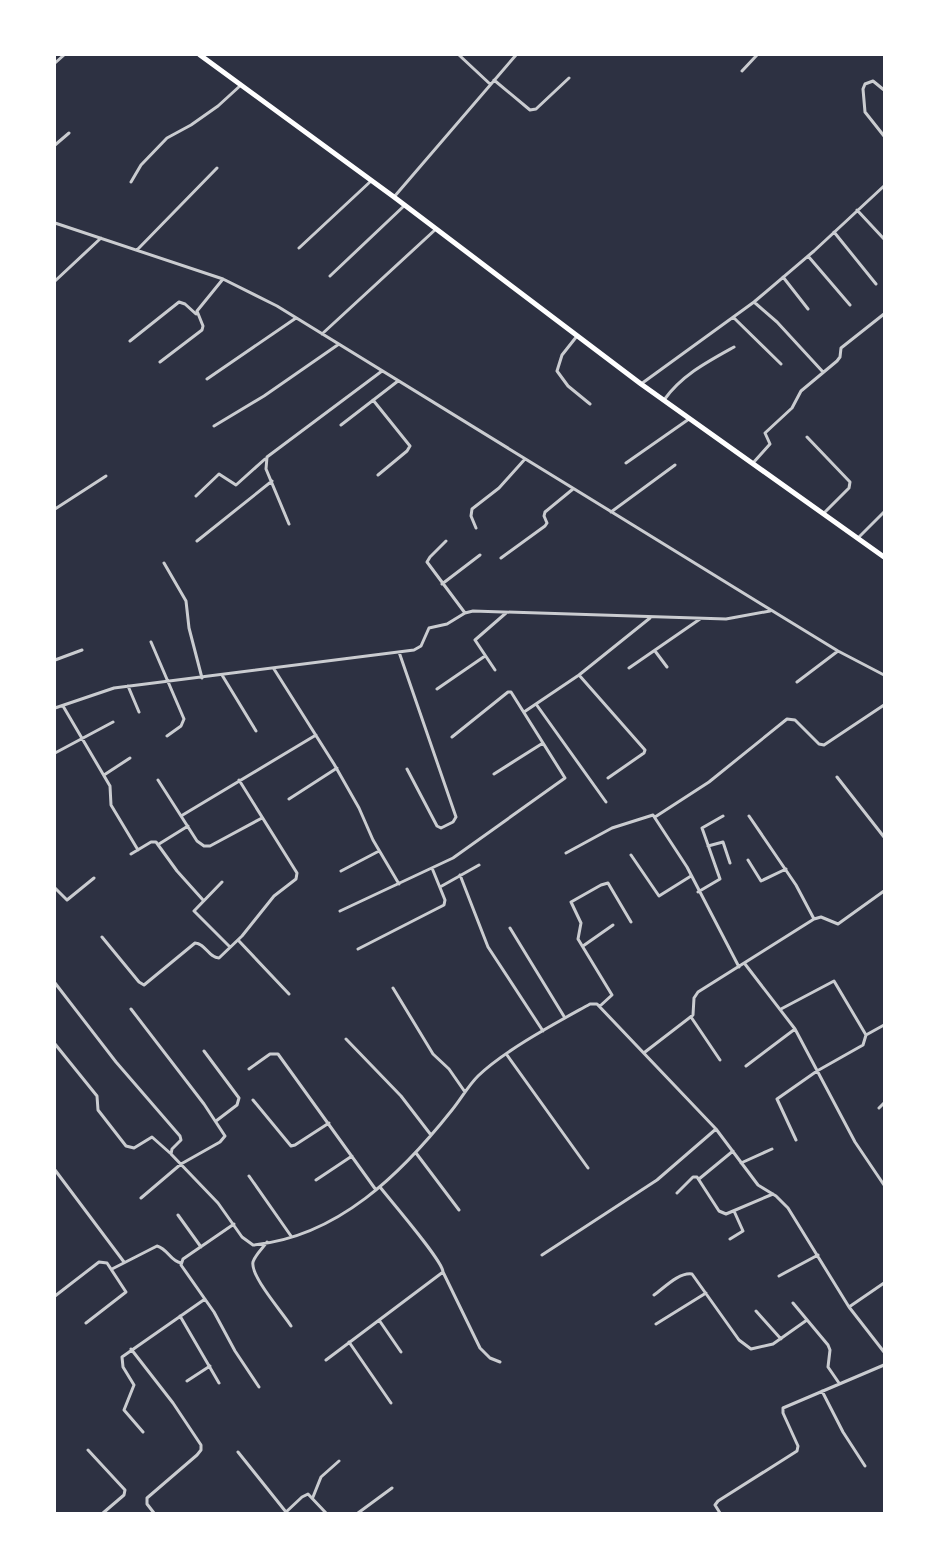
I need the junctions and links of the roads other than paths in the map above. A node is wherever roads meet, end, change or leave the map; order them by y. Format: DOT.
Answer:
graph roads {
  1 [pos="64,55"];
  2 [pos="200,55"];
  3 [pos="459,55"];
  4 [pos="516,55"];
  5 [pos="757,55"];
  6 [pos="55,63"];
  7 [pos="742,71"];
  8 [pos="569,78"];
  9 [pos="494,80"];
  10 [pos="490,84"];
  11 [pos="241,85"];
  12 [pos="884,90"];
  13 [pos="69,133"];
  14 [pos="884,136"];
  15 [pos="55,145"];
  16 [pos="217,168"];
  17 [pos="372,180"];
  18 [pos="131,182"];
  19 [pos="884,186"];
  20 [pos="394,197"];
  21 [pos="405,205"];
  22 [pos="857,210"];
  23 [pos="55,223"];
  24 [pos="436,228"];
  25 [pos="834,232"];
  26 [pos="101,238"];
  27 [pos="884,239"];
  28 [pos="298,248"];
  29 [pos="137,250"];
  30 [pos="808,256"];
  31 [pos="330,276"];
  32 [pos="783,277"];
  33 [pos="223,279"];
  34 [pos="55,280"];
  35 [pos="876,284"];
  36 [pos="754,302"];
  37 [pos="850,305"];
  38 [pos="808,309"];
  39 [pos="884,314"];
  40 [pos="197,315"];
  41 [pos="733,317"];
  42 [pos="296,318"];
  43 [pos="322,334"];
  44 [pos="577,336"];
  45 [pos="130,341"];
  46 [pos="338,344"];
  47 [pos="734,347"];
  48 [pos="160,362"];
  49 [pos="781,364"];
  50 [pos="382,371"];
  51 [pos="823,372"];
  52 [pos="207,378"];
  53 [pos="398,381"];
  54 [pos="641,384"];
  55 [pos="373,400"];
  56 [pos="663,400"];
  57 [pos="590,404"];
  58 [pos="688,419"];
  59 [pos="341,425"];
  60 [pos="214,426"];
  61 [pos="807,437"];
  62 [pos="268,457"];
  63 [pos="525,459"];
  64 [pos="626,463"];
  65 [pos="752,464"];
  66 [pos="674,465"];
  67 [pos="378,475"];
  68 [pos="106,476"];
  69 [pos="272,481"];
  70 [pos="573,488"];
  71 [pos="196,496"];
  72 [pos="55,509"];
  73 [pos="611,512"];
  74 [pos="884,512"];
  75 [pos="823,514"];
  76 [pos="289,524"];
  77 [pos="476,528"];
  78 [pos="858,538"];
  79 [pos="196,541"];
  80 [pos="446,541"];
  81 [pos="480,556"];
  82 [pos="884,557"];
  83 [pos="501,558"];
  84 [pos="164,563"];
  85 [pos="442,584"];
  86 [pos="770,610"];
  87 [pos="465,613"];
  88 [pos="507,613"];
  89 [pos="651,618"];
  90 [pos="701,619"];
  91 [pos="151,642"];
  92 [pos="82,650"];
  93 [pos="655,651"];
  94 [pos="838,651"];
  95 [pos="399,652"];
  96 [pos="484,656"];
  97 [pos="55,660"];
  98 [pos="667,667"];
  99 [pos="629,668"];
  100 [pos="274,669"];
  101 [pos="495,670"];
  102 [pos="884,674"];
  103 [pos="222,675"];
  104 [pos="579,675"];
  105 [pos="202,678"];
  106 [pos="168,682"];
  107 [pos="797,682"];
  108 [pos="128,686"];
  109 [pos="437,688"];
  110 [pos="536,704"];
  111 [pos="63,706"];
  112 [pos="884,706"];
  113 [pos="55,708"];
  114 [pos="139,712"];
  115 [pos="524,712"];
  116 [pos="113,722"];
  117 [pos="256,731"];
  118 [pos="316,735"];
  119 [pos="167,736"];
  120 [pos="452,737"];
  121 [pos="82,740"];
  122 [pos="543,743"];
  123 [pos="55,753"];
  124 [pos="130,758"];
  125 [pos="337,768"];
  126 [pos="407,769"];
  127 [pos="494,774"];
  128 [pos="103,775"];
  129 [pos="837,777"];
  130 [pos="608,778"];
  131 [pos="158,780"];
  132 [pos="239,780"];
  133 [pos="290,799"];
  134 [pos="606,802"];
  135 [pos="181,816"];
  136 [pos="723,816"];
  137 [pos="749,816"];
  138 [pos="656,817"];
  139 [pos="262,818"];
  140 [pos="188,826"];
  141 [pos="884,837"];
  142 [pos="159,844"];
  143 [pos="708,846"];
  144 [pos="138,850"];
  145 [pos="380,851"];
  146 [pos="566,853"];
  147 [pos="131,854"];
  148 [pos="631,854"];
  149 [pos="748,860"];
  150 [pos="730,863"];
  151 [pos="479,865"];
  152 [pos="432,868"];
  153 [pos="786,869"];
  154 [pos="341,871"];
  155 [pos="460,876"];
  156 [pos="691,876"];
  157 [pos="94,878"];
  158 [pos="222,882"];
  159 [pos="399,884"];
  160 [pos="440,887"];
  161 [pos="55,888"];
  162 [pos="884,891"];
  163 [pos="698,892"];
  164 [pos="203,900"];
  165 [pos="340,911"];
  166 [pos="814,919"];
  167 [pos="631,922"];
  168 [pos="613,925"];
  169 [pos="510,928"];
  170 [pos="102,937"];
  171 [pos="238,940"];
  172 [pos="583,946"];
  173 [pos="230,948"];
  174 [pos="358,949"];
  175 [pos="745,963"];
  176 [pos="739,967"];
  177 [pos="55,983"];
  178 [pos="393,988"];
  179 [pos="289,994"];
  180 [pos="600,1006"];
  181 [pos="131,1009"];
  182 [pos="781,1009"];
  183 [pos="691,1017"];
  184 [pos="565,1018"];
  185 [pos="884,1025"];
  186 [pos="795,1029"];
  187 [pos="543,1031"];
  188 [pos="866,1035"];
  189 [pos="346,1039"];
  190 [pos="55,1044"];
  191 [pos="204,1051"];
  192 [pos="645,1052"];
  193 [pos="507,1055"];
  194 [pos="720,1060"];
  195 [pos="746,1066"];
  196 [pos="248,1069"];
  197 [pos="817,1071"];
  198 [pos="465,1092"];
  199 [pos="253,1100"];
  200 [pos="884,1103"];
  201 [pos="879,1108"];
  202 [pos="216,1121"];
  203 [pos="328,1123"];
  204 [pos="716,1129"];
  205 [pos="431,1135"];
  206 [pos="796,1140"];
  207 [pos="772,1149"];
  208 [pos="733,1151"];
  209 [pos="416,1153"];
  210 [pos="171,1154"];
  211 [pos="352,1156"];
  212 [pos="741,1163"];
  213 [pos="181,1164"];
  214 [pos="588,1168"];
  215 [pos="55,1170"];
  216 [pos="249,1176"];
  217 [pos="699,1179"];
  218 [pos="316,1180"];
  219 [pos="884,1185"];
  220 [pos="380,1187"];
  221 [pos="376,1190"];
  222 [pos="677,1193"];
  223 [pos="773,1194"];
  224 [pos="141,1198"];
  225 [pos="459,1210"];
  226 [pos="734,1211"];
  227 [pos="178,1215"];
  228 [pos="234,1224"];
  229 [pos="290,1236"];
  230 [pos="730,1239"];
  231 [pos="267,1242"];
  232 [pos="201,1247"];
  233 [pos="542,1255"];
  234 [pos="818,1255"];
  235 [pos="124,1262"];
  236 [pos="181,1263"];
  237 [pos="112,1269"];
  238 [pos="443,1272"];
  239 [pos="778,1276"];
  240 [pos="884,1283"];
  241 [pos="706,1293"];
  242 [pos="654,1295"];
  243 [pos="55,1296"];
  244 [pos="205,1300"];
  245 [pos="792,1303"];
  246 [pos="849,1307"];
  247 [pos="756,1311"];
  248 [pos="180,1316"];
  249 [pos="379,1320"];
  250 [pos="807,1320"];
  251 [pos="86,1323"];
  252 [pos="656,1324"];
  253 [pos="291,1326"];
  254 [pos="781,1339"];
  255 [pos="349,1342"];
  256 [pos="132,1349"];
  257 [pos="401,1352"];
  258 [pos="884,1352"];
  259 [pos="326,1360"];
  260 [pos="500,1362"];
  261 [pos="884,1365"];
  262 [pos="210,1366"];
  263 [pos="187,1381"];
  264 [pos="219,1383"];
  265 [pos="839,1383"];
  266 [pos="260,1387"];
  267 [pos="822,1390"];
  268 [pos="391,1403"];
  269 [pos="143,1432"];
  270 [pos="88,1450"];
  271 [pos="238,1452"];
  272 [pos="339,1461"];
  273 [pos="865,1466"];
  274 [pos="392,1488"];
  275 [pos="313,1497"];
  276 [pos="285,1512"];
  277 [pos="103,1513"];
  278 [pos="154,1513"];
  279 [pos="326,1513"];
  280 [pos="358,1513"];
  281 [pos="720,1513"];
  1 -- 6 [label="street"];
  2 -- 11 [label="main road"];
  3 -- 10 [label="street"];
  4 -- 9 [label="street"];
  5 -- 7 [label="street"];
  8 -- 9 [label="street"];
  9 -- 10 [label="street"];
  10 -- 20 [label="street"];
  11 -- 17 [label="main road"];
  11 -- 18 [label="street"];
  12 -- 14 [label="street"];
  13 -- 15 [label="street"];
  16 -- 29 [label="street"];
  17 -- 20 [label="main road"];
  17 -- 28 [label="street"];
  19 -- 22 [label="street"];
  20 -- 21 [label="main road"];
  21 -- 24 [label="main road"];
  21 -- 31 [label="street"];
  22 -- 25 [label="street"];
  22 -- 27 [label="street"];
  23 -- 26 [label="street"];
  24 -- 43 [label="street"];
  24 -- 44 [label="main road"];
  25 -- 30 [label="street"];
  25 -- 35 [label="street"];
  26 -- 29 [label="street"];
  26 -- 34 [label="street"];
  29 -- 33 [label="street"];
  30 -- 32 [label="street"];
  30 -- 37 [label="street"];
  32 -- 36 [label="street"];
  32 -- 38 [label="street"];
  33 -- 40 [label="street"];
  33 -- 42 [label="street"];
  36 -- 41 [label="street"];
  36 -- 51 [label="street"];
  39 -- 51 [label="street"];
  40 -- 45 [label="street"];
  40 -- 48 [label="street"];
  41 -- 49 [label="street"];
  41 -- 54 [label="street"];
  42 -- 43 [label="street"];
  42 -- 52 [label="street"];
  43 -- 46 [label="street"];
  44 -- 54 [label="main road"];
  44 -- 57 [label="street"];
  46 -- 50 [label="street"];
  46 -- 60 [label="street"];
  47 -- 56 [label="street"];
  50 -- 53 [label="street"];
  50 -- 62 [label="street"];
  51 -- 65 [label="street"];
  53 -- 55 [label="street"];
  53 -- 63 [label="street"];
  54 -- 56 [label="main road"];
  55 -- 59 [label="street"];
  55 -- 67 [label="street"];
  56 -- 58 [label="main road"];
  58 -- 64 [label="street"];
  58 -- 65 [label="main road"];
  61 -- 75 [label="street"];
  62 -- 69 [label="street"];
  62 -- 71 [label="street"];
  63 -- 70 [label="street"];
  63 -- 77 [label="street"];
  65 -- 75 [label="main road"];
  66 -- 73 [label="street"];
  68 -- 72 [label="street"];
  69 -- 76 [label="street"];
  69 -- 79 [label="street"];
  70 -- 73 [label="street"];
  70 -- 83 [label="street"];
  73 -- 86 [label="street"];
  74 -- 78 [label="street"];
  75 -- 78 [label="main road"];
  78 -- 82 [label="main road"];
  80 -- 85 [label="street"];
  81 -- 85 [label="street"];
  84 -- 105 [label="street"];
  85 -- 87 [label="street"];
  86 -- 90 [label="street"];
  86 -- 94 [label="street"];
  87 -- 88 [label="street"];
  87 -- 95 [label="street"];
  88 -- 89 [label="street"];
  88 -- 96 [label="street"];
  89 -- 90 [label="street"];
  89 -- 104 [label="street"];
  90 -- 93 [label="street"];
  91 -- 106 [label="street"];
  92 -- 97 [label="street"];
  93 -- 98 [label="street"];
  93 -- 99 [label="street"];
  94 -- 102 [label="street"];
  94 -- 107 [label="street"];
  95 -- 100 [label="street"];
  95 -- 126 [label="street"];
  96 -- 101 [label="street"];
  96 -- 109 [label="street"];
  100 -- 103 [label="street"];
  100 -- 118 [label="street"];
  103 -- 105 [label="street"];
  103 -- 117 [label="street"];
  104 -- 110 [label="street"];
  104 -- 130 [label="street"];
  105 -- 106 [label="street"];
  106 -- 108 [label="street"];
  106 -- 119 [label="street"];
  108 -- 111 [label="street"];
  108 -- 114 [label="street"];
  110 -- 115 [label="street"];
  110 -- 134 [label="street"];
  111 -- 113 [label="street"];
  111 -- 121 [label="street"];
  112 -- 138 [label="street"];
  115 -- 120 [label="street"];
  115 -- 122 [label="street"];
  116 -- 121 [label="street"];
  118 -- 125 [label="street"];
  118 -- 132 [label="street"];
  121 -- 123 [label="street"];
  121 -- 128 [label="street"];
  122 -- 127 [label="street"];
  122 -- 152 [label="street"];
  124 -- 128 [label="street"];
  125 -- 133 [label="street"];
  125 -- 145 [label="street"];
  128 -- 144 [label="street"];
  129 -- 141 [label="street"];
  131 -- 135 [label="street"];
  132 -- 135 [label="street"];
  132 -- 139 [label="street"];
  135 -- 140 [label="street"];
  136 -- 143 [label="street"];
  137 -- 153 [label="street"];
  138 -- 146 [label="street"];
  138 -- 156 [label="street"];
  139 -- 140 [label="street"];
  139 -- 171 [label="street"];
  140 -- 142 [label="street"];
  142 -- 144 [label="street"];
  142 -- 164 [label="street"];
  143 -- 150 [label="street"];
  143 -- 163 [label="street"];
  144 -- 147 [label="street"];
  145 -- 154 [label="street"];
  145 -- 159 [label="street"];
  148 -- 156 [label="street"];
  149 -- 153 [label="street"];
  151 -- 155 [label="street"];
  152 -- 159 [label="street"];
  152 -- 160 [label="street"];
  153 -- 166 [label="street"];
  155 -- 160 [label="street"];
  155 -- 187 [label="street"];
  156 -- 163 [label="street"];
  157 -- 161 [label="street"];
  158 -- 164 [label="street"];
  159 -- 165 [label="street"];
  160 -- 174 [label="street"];
  162 -- 166 [label="street"];
  163 -- 176 [label="street"];
  164 -- 173 [label="street"];
  166 -- 175 [label="street"];
  167 -- 172 [label="street"];
  168 -- 172 [label="street"];
  169 -- 184 [label="street"];
  170 -- 173 [label="street"];
  171 -- 173 [label="street"];
  171 -- 179 [label="street"];
  172 -- 180 [label="street"];
  175 -- 176 [label="street"];
  175 -- 182 [label="street"];
  176 -- 183 [label="street"];
  177 -- 210 [label="street"];
  178 -- 198 [label="street"];
  180 -- 184 [label="street"];
  180 -- 192 [label="street"];
  181 -- 202 [label="street"];
  182 -- 186 [label="street"];
  182 -- 188 [label="street"];
  183 -- 192 [label="street"];
  183 -- 194 [label="street"];
  184 -- 187 [label="street"];
  185 -- 188 [label="street"];
  186 -- 195 [label="street"];
  186 -- 197 [label="street"];
  187 -- 193 [label="street"];
  188 -- 197 [label="street"];
  189 -- 205 [label="street"];
  190 -- 210 [label="street"];
  191 -- 202 [label="street"];
  192 -- 204 [label="street"];
  193 -- 198 [label="street"];
  193 -- 214 [label="street"];
  196 -- 203 [label="street"];
  197 -- 206 [label="street"];
  197 -- 219 [label="street"];
  198 -- 205 [label="street"];
  199 -- 203 [label="street"];
  200 -- 201 [label="street"];
  202 -- 213 [label="street"];
  203 -- 211 [label="street"];
  204 -- 208 [label="street"];
  204 -- 233 [label="street"];
  205 -- 209 [label="street"];
  207 -- 212 [label="street"];
  208 -- 212 [label="street"];
  208 -- 217 [label="street"];
  209 -- 220 [label="street"];
  209 -- 225 [label="street"];
  210 -- 213 [label="street"];
  211 -- 218 [label="street"];
  211 -- 221 [label="street"];
  212 -- 223 [label="street"];
  213 -- 224 [label="street"];
  213 -- 228 [label="street"];
  215 -- 235 [label="street"];
  216 -- 229 [label="street"];
  217 -- 222 [label="street"];
  217 -- 226 [label="street"];
  220 -- 221 [label="street"];
  220 -- 238 [label="street"];
  221 -- 229 [label="street"];
  223 -- 226 [label="street"];
  223 -- 234 [label="street"];
  226 -- 230 [label="street"];
  227 -- 232 [label="street"];
  228 -- 231 [label="street"];
  228 -- 232 [label="street"];
  229 -- 231 [label="street"];
  231 -- 253 [label="street"];
  232 -- 236 [label="street"];
  234 -- 239 [label="street"];
  234 -- 246 [label="street"];
  235 -- 236 [label="street"];
  235 -- 237 [label="street"];
  236 -- 244 [label="street"];
  237 -- 243 [label="street"];
  237 -- 251 [label="street"];
  238 -- 249 [label="street"];
  238 -- 260 [label="street"];
  240 -- 246 [label="street"];
  241 -- 242 [label="street"];
  241 -- 252 [label="street"];
  241 -- 254 [label="street"];
  244 -- 248 [label="street"];
  244 -- 266 [label="street"];
  245 -- 250 [label="street"];
  246 -- 258 [label="street"];
  247 -- 254 [label="street"];
  248 -- 256 [label="street"];
  248 -- 262 [label="street"];
  249 -- 255 [label="street"];
  249 -- 257 [label="street"];
  250 -- 254 [label="street"];
  250 -- 265 [label="street"];
  255 -- 259 [label="street"];
  255 -- 268 [label="street"];
  256 -- 269 [label="street"];
  256 -- 278 [label="street"];
  261 -- 265 [label="street"];
  262 -- 263 [label="street"];
  262 -- 264 [label="street"];
  265 -- 267 [label="street"];
  267 -- 273 [label="street"];
  267 -- 281 [label="street"];
  270 -- 277 [label="street"];
  271 -- 276 [label="street"];
  272 -- 275 [label="street"];
  274 -- 280 [label="street"];
  275 -- 276 [label="street"];
  275 -- 279 [label="street"];
}
